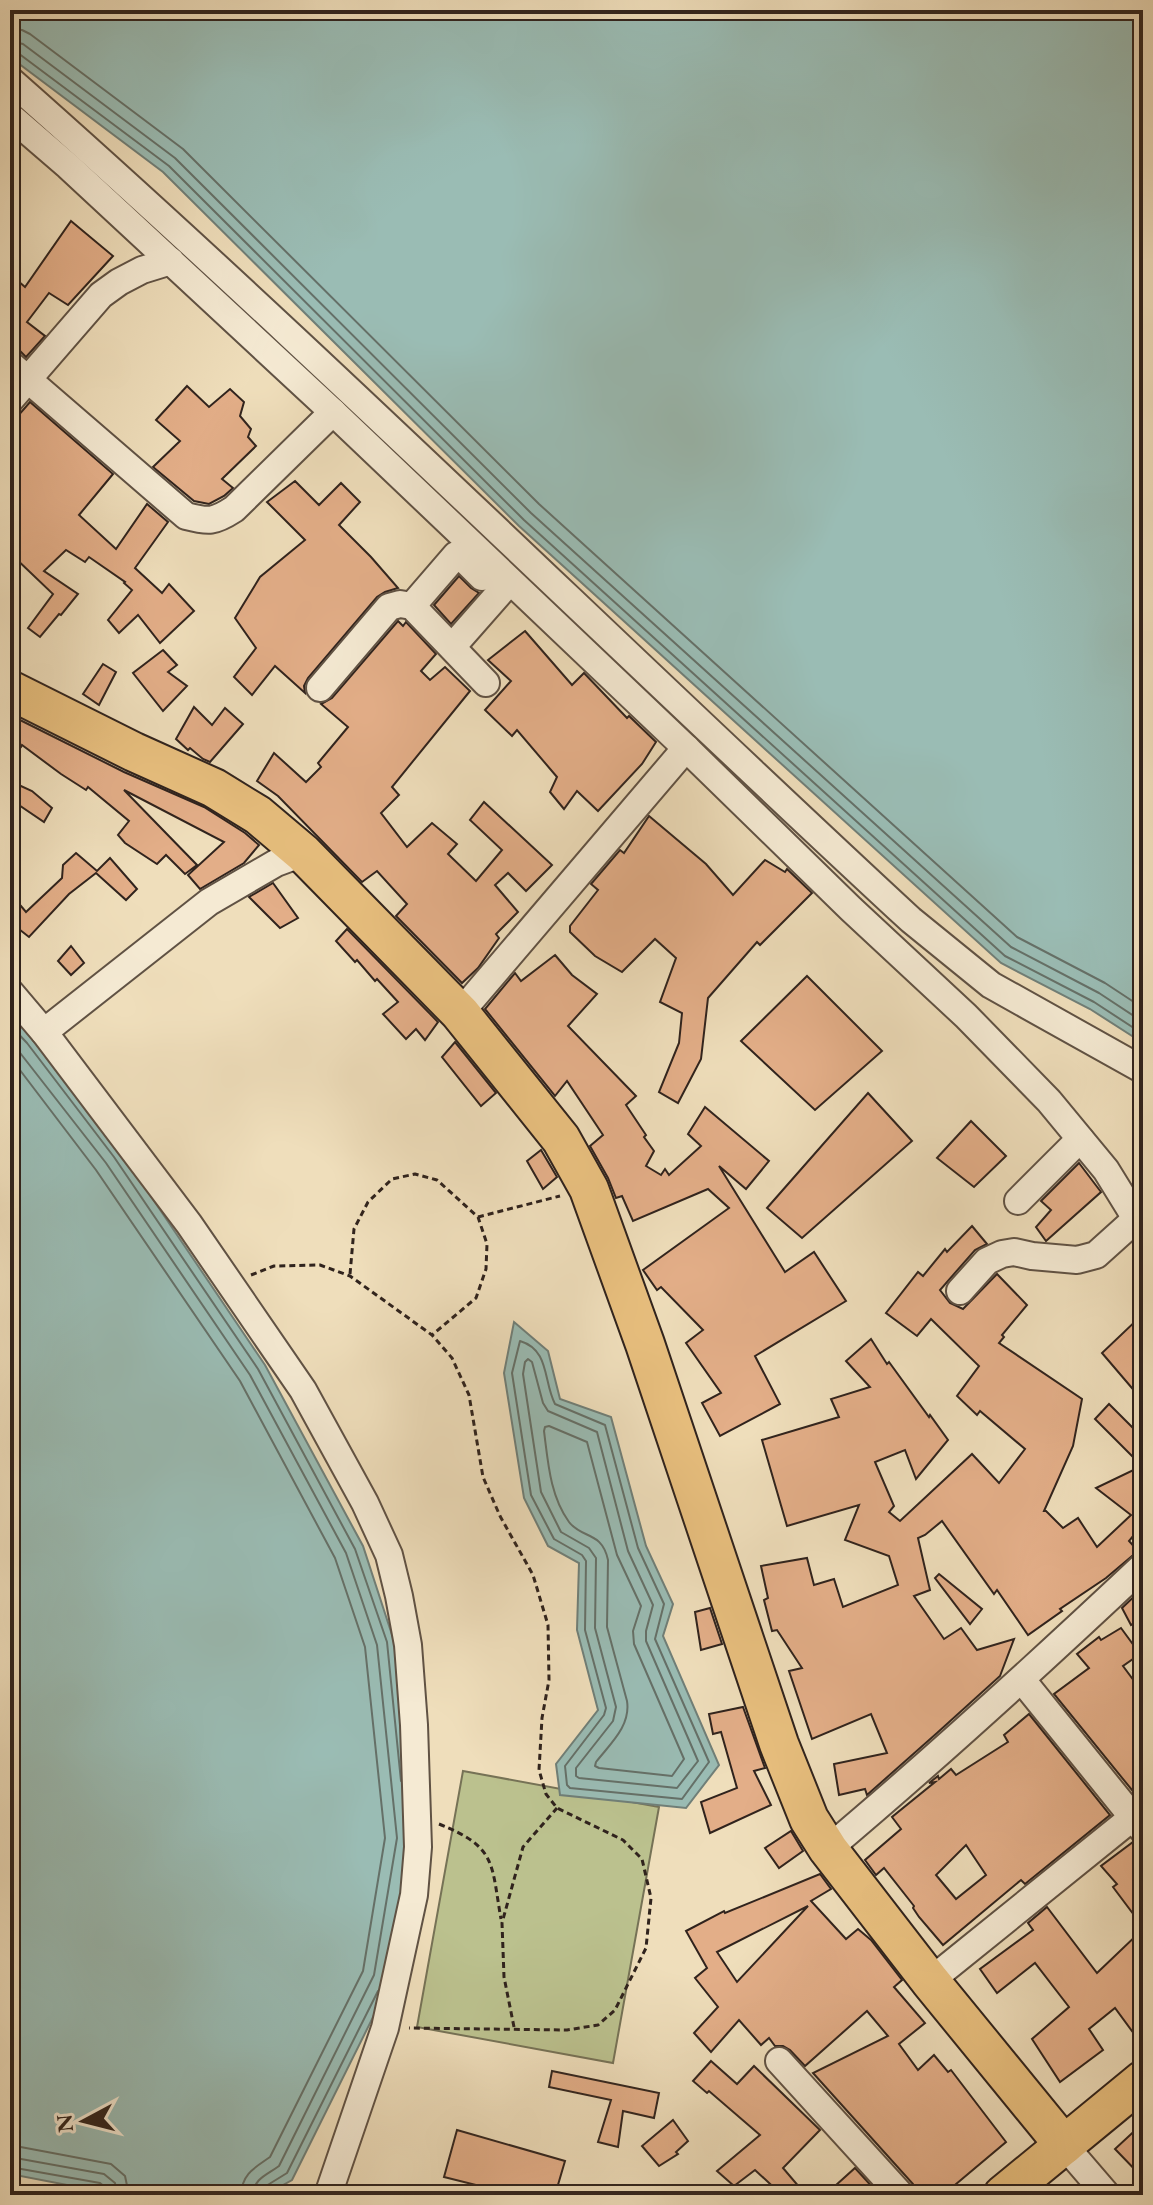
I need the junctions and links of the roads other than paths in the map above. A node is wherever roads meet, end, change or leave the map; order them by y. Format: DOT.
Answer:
graph roads {
  1 [pos="10,80"];
  2 [pos="10,116"];
  3 [pos="171,261"];
  4 [pos="19,371"];
  5 [pos="10,400"];
  6 [pos="333,412"];
  7 [pos="470,554"];
  8 [pos="535,567"];
  9 [pos="509,588"];
  10 [pos="412,606"];
  11 [pos="452,647"];
  12 [pos="486,683"];
  13 [pos="320,688"];
  14 [pos="10,690"];
  15 [pos="686,748"];
  16 [pos="303,853"];
  17 [pos="991,985"];
  18 [pos="10,992"];
  19 [pos="460,1013"];
  20 [pos="966,1016"];
  21 [pos="44,1032"];
  22 [pos="1143,1070"];
  23 [pos="1080,1139"];
  24 [pos="1018,1201"];
  25 [pos="1140,1224"];
  26 [pos="960,1291"];
  27 [pos="1143,1566"];
  28 [pos="1022,1680"];
  29 [pos="1140,1819"];
  30 [pos="828,1849"];
  31 [pos="930,1981"];
  32 [pos="779,2061"];
  33 [pos="1143,2080"];
  34 [pos="1064,2145"];
  35 [pos="328,2195"];
  36 [pos="901,2195"];
  37 [pos="1003,2195"];
  38 [pos="1107,2195"];
  1 -- 8 [label="street"];
  2 -- 3 [label="street"];
  3 -- 4 [label="street"];
  3 -- 6 [label="street"];
  4 -- 5 [label="street"];
  4 -- 6 [label="street"];
  6 -- 7 [label="street"];
  7 -- 9 [label="street"];
  7 -- 10 [label="street"];
  8 -- 9 [label="street"];
  8 -- 17 [label="street"];
  9 -- 11 [label="street"];
  9 -- 15 [label="street"];
  10 -- 11 [label="street"];
  10 -- 13 [label="street"];
  11 -- 12 [label="street"];
  14 -- 16 [label="highway"];
  15 -- 19 [label="street"];
  15 -- 20 [label="street"];
  16 -- 19 [label="highway"];
  16 -- 21 [label="street"];
  17 -- 20 [label="street"];
  17 -- 22 [label="street"];
  18 -- 21 [label="street"];
  19 -- 30 [label="highway"];
  20 -- 23 [label="street"];
  21 -- 35 [label="street"];
  23 -- 24 [label="street"];
  23 -- 25 [label="street"];
  25 -- 26 [label="street"];
  27 -- 28 [label="street"];
  28 -- 29 [label="street"];
  28 -- 30 [label="street"];
  29 -- 31 [label="street"];
  30 -- 31 [label="highway"];
  31 -- 34 [label="highway"];
  32 -- 36 [label="street"];
  33 -- 34 [label="highway"];
  34 -- 37 [label="highway"];
  34 -- 38 [label="street"];
}
